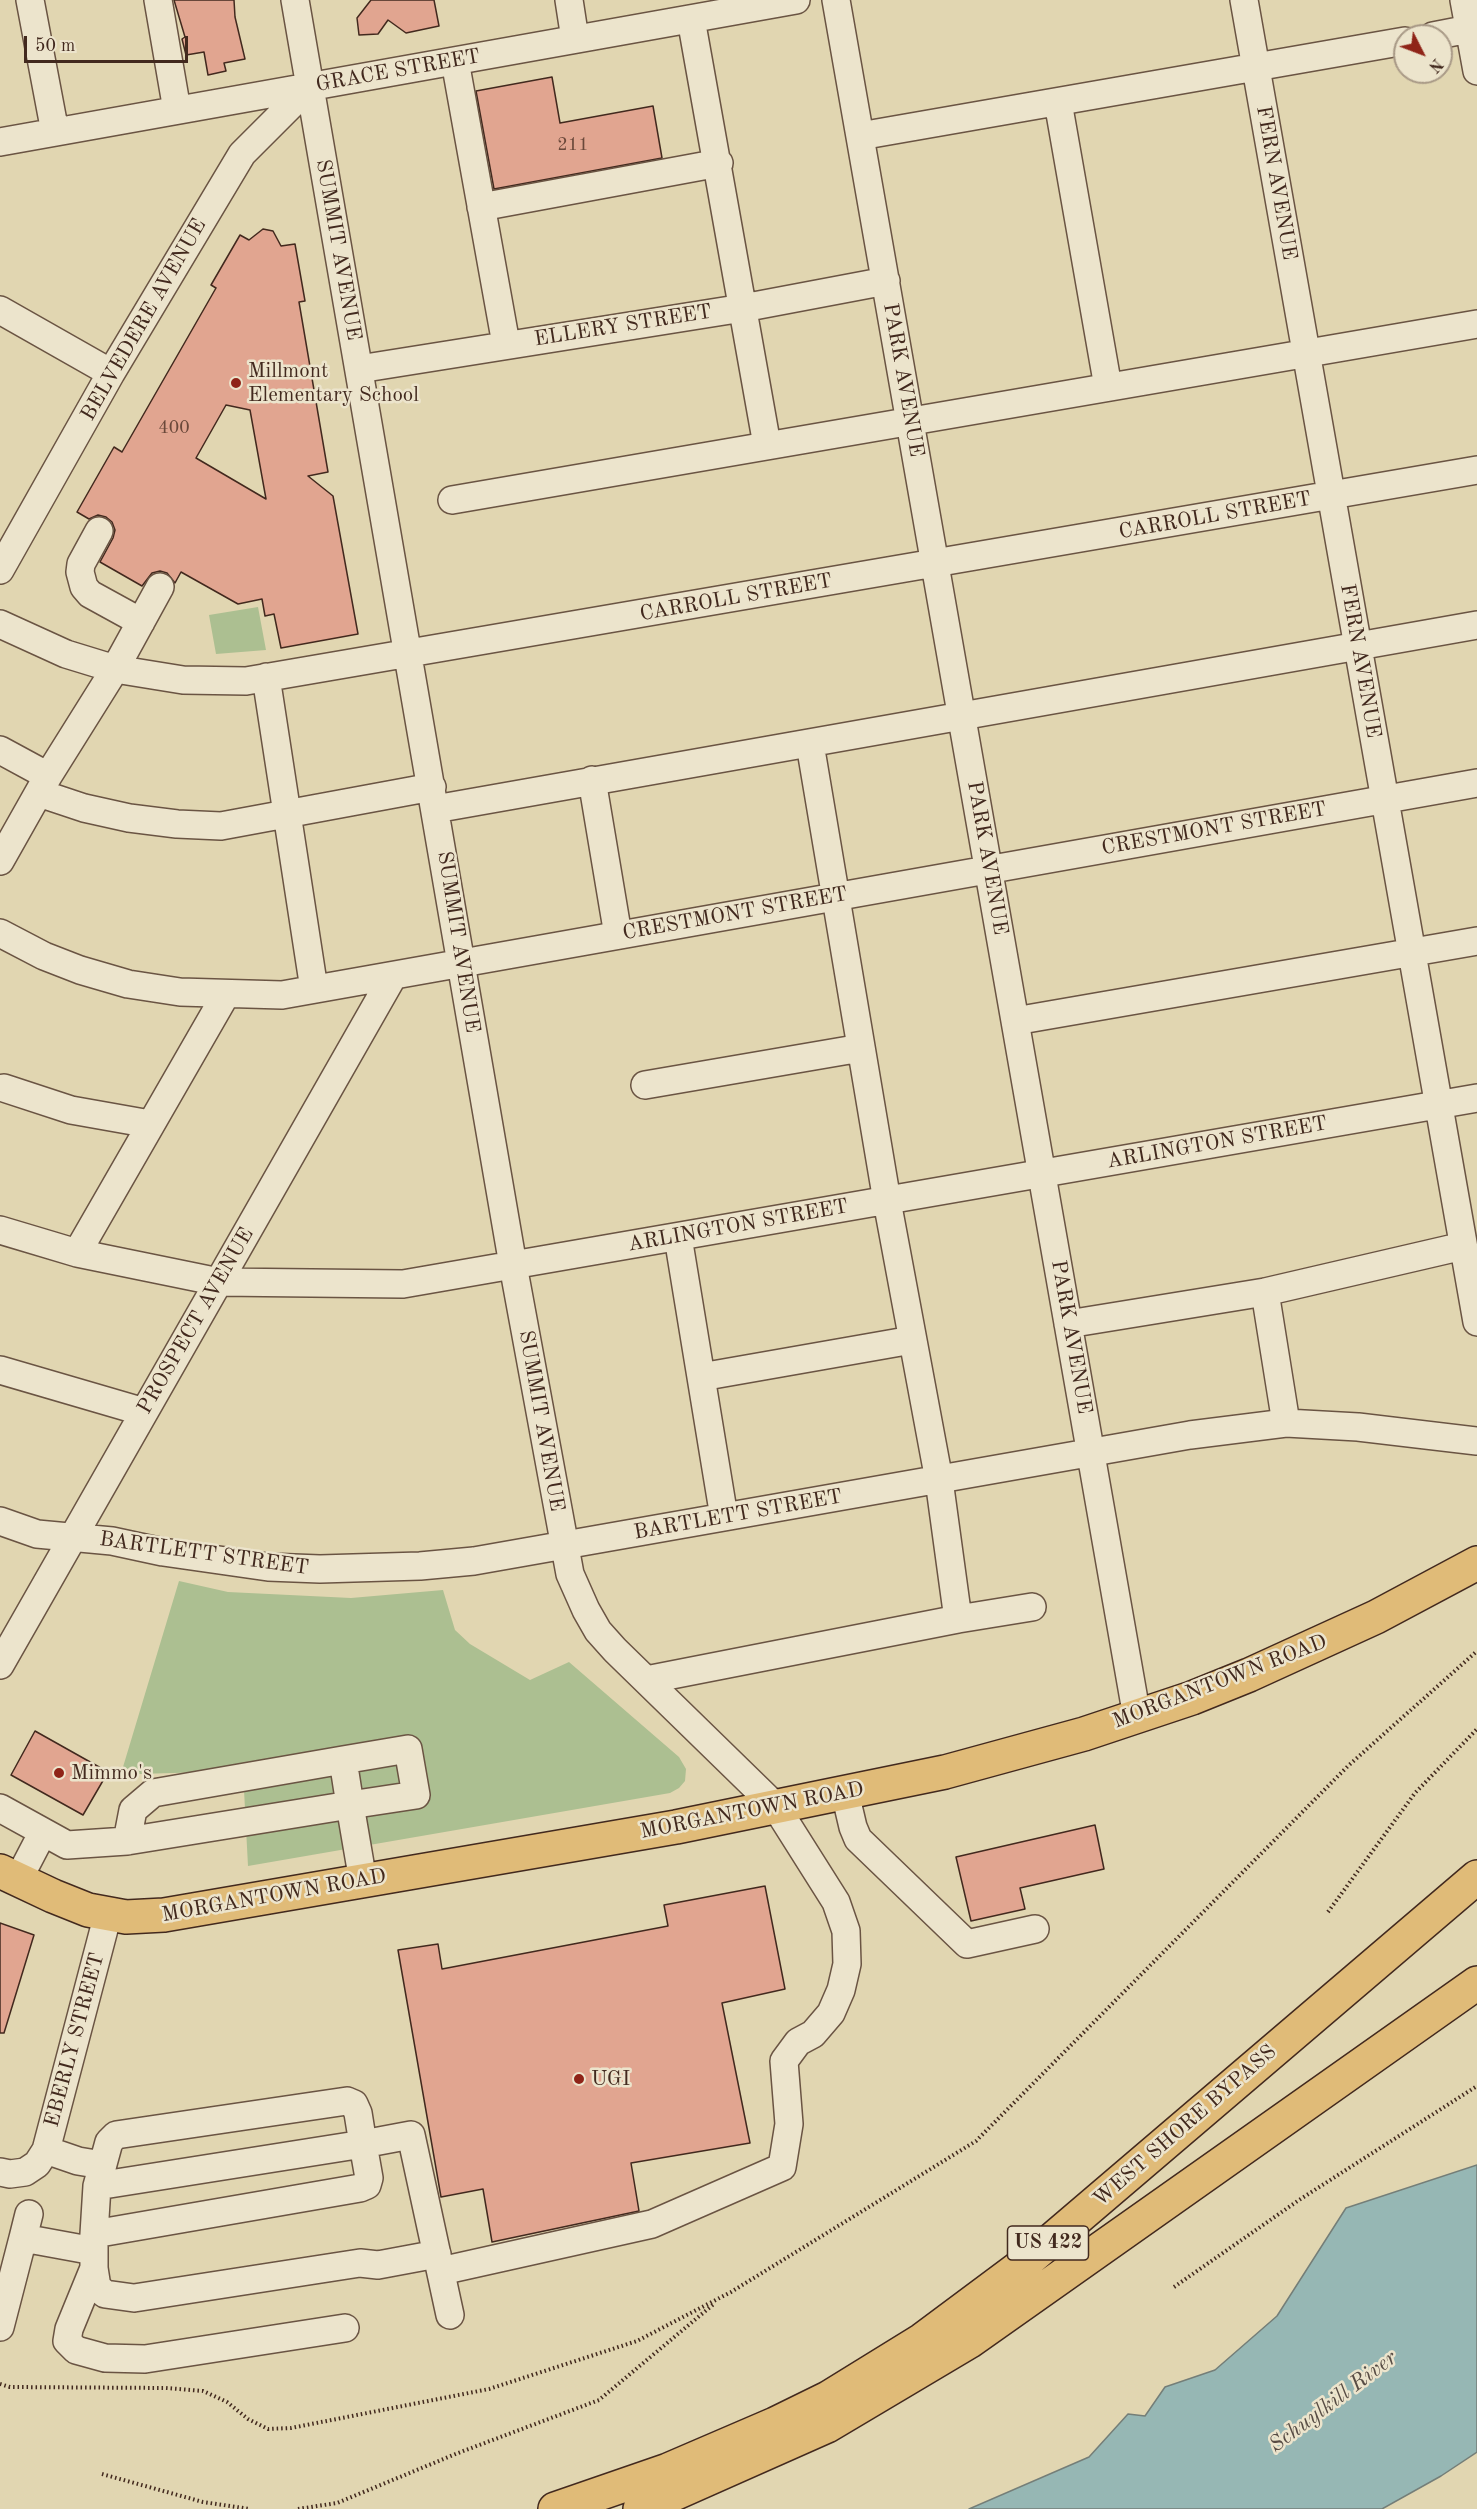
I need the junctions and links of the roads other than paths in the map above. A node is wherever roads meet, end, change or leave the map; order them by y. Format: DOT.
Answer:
graph roads {
  1 [pos="30,0"];
  2 [pos="158,0"];
  3 [pos="295,0"];
  4 [pos="569,0"];
  5 [pos="796,0"];
  6 [pos="836,0"];
  7 [pos="1244,0"];
  8 [pos="1464,0"];
  9 [pos="691,19"];
  10 [pos="1469,29"];
  11 [pos="1453,32"];
  12 [pos="575,39"];
  13 [pos="1393,43"];
  14 [pos="455,60"];
  15 [pos="1256,69"];
  16 [pos="1477,71"];
  17 [pos="310,86"];
  18 [pos="1058,102"];
  19 [pos="177,110"];
  20 [pos="55,132"];
  21 [pos="860,136"];
  22 [pos="0,142"];
  23 [pos="718,163"];
  24 [pos="481,207"];
  25 [pos="886,281"];
  26 [pos="743,308"];
  27 [pos="0,310"];
  28 [pos="1477,324"];
  29 [pos="506,344"];
  30 [pos="1306,355"];
  31 [pos="359,369"];
  32 [pos="111,373"];
  33 [pos="1108,387"];
  34 [pos="910,421"];
  35 [pos="767,445"];
  36 [pos="1477,470"];
  37 [pos="1331,495"];
  38 [pos="452,500"];
  39 [pos="99,531"];
  40 [pos="935,564"];
  41 [pos="0,570"];
  42 [pos="160,587"];
  43 [pos="141,622"];
  44 [pos="0,624"];
  45 [pos="1477,625"];
  46 [pos="1358,647"];
  47 [pos="409,653"];
  48 [pos="115,669"];
  49 [pos="266,677"];
  50 [pos="962,717"];
  51 [pos="810,744"];
  52 [pos="0,750"];
  53 [pos="592,780"];
  54 [pos="1477,783"];
  55 [pos="44,785"];
  56 [pos="434,798"];
  57 [pos="1384,799"];
  58 [pos="286,814"];
  59 [pos="0,861"];
  60 [pos="989,869"];
  61 [pos="834,897"];
  62 [pos="0,933"];
  63 [pos="618,935"];
  64 [pos="1477,941"];
  65 [pos="1412,952"];
  66 [pos="462,964"];
  67 [pos="393,976"];
  68 [pos="314,989"];
  69 [pos="226,994"];
  70 [pos="1015,1021"];
  71 [pos="861,1048"];
  72 [pos="645,1085"];
  73 [pos="4,1088"];
  74 [pos="1477,1098"];
  75 [pos="1438,1105"];
  76 [pos="150,1124"];
  77 [pos="1042,1173"];
  78 [pos="887,1201"];
  79 [pos="0,1230"];
  80 [pos="678,1237"];
  81 [pos="1463,1246"];
  82 [pos="77,1253"];
  83 [pos="513,1265"];
  84 [pos="219,1282"];
  85 [pos="1265,1292"];
  86 [pos="1477,1322"];
  87 [pos="1068,1324"];
  88 [pos="912,1340"];
  89 [pos="0,1370"];
  90 [pos="701,1377"];
  91 [pos="144,1412"];
  92 [pos="1286,1423"];
  93 [pos="1477,1441"];
  94 [pos="1091,1452"];
  95 [pos="939,1480"];
  96 [pos="724,1517"];
  97 [pos="0,1521"];
  98 [pos="73,1537"];
  99 [pos="564,1546"];
  100 [pos="1477,1563"];
  101 [pos="1032,1607"];
  102 [pos="958,1619"];
  103 [pos="0,1665"];
  104 [pos="646,1680"];
  105 [pos="1137,1717"];
  106 [pos="343,1760"];
  107 [pos="845,1793"];
  108 [pos="350,1805"];
  109 [pos="776,1807"];
  110 [pos="0,1808"];
  111 [pos="43,1832"];
  112 [pos="128,1841"];
  113 [pos="9,1876"];
  114 [pos="1477,1877"];
  115 [pos="363,1881"];
  116 [pos="1477,1890"];
  117 [pos="108,1914"];
  118 [pos="1035,1929"];
  119 [pos="1477,1969"];
  120 [pos="1477,1983"];
  121 [pos="1320,2010"];
  122 [pos="1343,2077"];
  123 [pos="363,2144"];
  124 [pos="42,2157"];
  125 [pos="0,2172"];
  126 [pos="100,2175"];
  127 [pos="94,2251"];
  128 [pos="439,2262"];
  129 [pos="450,2314"];
  130 [pos="0,2326"];
  131 [pos="345,2328"];
  132 [pos="555,2509"];
  133 [pos="640,2509"];
  1 -- 20 [label="street"];
  2 -- 19 [label="street"];
  3 -- 17 [label="street, SUMMIT AVENUE"];
  4 -- 12 [label="street"];
  5 -- 9 [label="street, GRACE STREET"];
  6 -- 21 [label="street, PARK AVENUE"];
  7 -- 15 [label="street, FERN AVENUE"];
  8 -- 10 [label="street"];
  9 -- 12 [label="street, GRACE STREET"];
  9 -- 23 [label="street"];
  10 -- 11 [label="street"];
  10 -- 16 [label="street"];
  12 -- 14 [label="street, GRACE STREET"];
  13 -- 15 [label="street"];
  14 -- 17 [label="street, GRACE STREET"];
  14 -- 24 [label="street"];
  15 -- 18 [label="street"];
  15 -- 30 [label="street, FERN AVENUE"];
  17 -- 19 [label="street, GRACE STREET"];
  17 -- 31 [label="street, SUMMIT AVENUE"];
  17 -- 32 [label="street, BELVEDERE AVENUE"];
  18 -- 21 [label="street"];
  18 -- 33 [label="street"];
  19 -- 20 [label="street, GRACE STREET"];
  20 -- 22 [label="street, GRACE STREET"];
  21 -- 25 [label="street, PARK AVENUE"];
  23 -- 24 [label="street"];
  23 -- 26 [label="street"];
  24 -- 29 [label="street"];
  25 -- 26 [label="street, ELLERY STREET"];
  25 -- 34 [label="street, PARK AVENUE"];
  26 -- 29 [label="street, ELLERY STREET"];
  26 -- 35 [label="street"];
  27 -- 32 [label="street"];
  28 -- 30 [label="street"];
  29 -- 31 [label="street, ELLERY STREET"];
  30 -- 33 [label="street"];
  30 -- 37 [label="street, FERN AVENUE"];
  31 -- 47 [label="street, SUMMIT AVENUE"];
  32 -- 41 [label="street, BELVEDERE AVENUE"];
  33 -- 34 [label="street"];
  34 -- 35 [label="street"];
  34 -- 40 [label="street, PARK AVENUE"];
  35 -- 38 [label="street"];
  36 -- 37 [label="street, CARROLL STREET"];
  37 -- 40 [label="street, CARROLL STREET"];
  37 -- 46 [label="street, FERN AVENUE"];
  39 -- 43 [label="street"];
  40 -- 47 [label="street, CARROLL STREET"];
  40 -- 50 [label="street, PARK AVENUE"];
  42 -- 43 [label="street"];
  43 -- 48 [label="street"];
  44 -- 48 [label="street, CARROLL STREET"];
  45 -- 46 [label="street"];
  46 -- 50 [label="street"];
  46 -- 57 [label="street, FERN AVENUE"];
  47 -- 49 [label="street, CARROLL STREET"];
  47 -- 56 [label="street, SUMMIT AVENUE"];
  48 -- 49 [label="street, CARROLL STREET"];
  48 -- 55 [label="street"];
  49 -- 58 [label="street"];
  50 -- 51 [label="street"];
  50 -- 60 [label="street, PARK AVENUE"];
  51 -- 53 [label="street"];
  51 -- 61 [label="street"];
  52 -- 55 [label="street"];
  53 -- 56 [label="street"];
  53 -- 63 [label="street"];
  54 -- 57 [label="street, CRESTMONT STREET"];
  55 -- 58 [label="street"];
  55 -- 59 [label="street"];
  56 -- 58 [label="street"];
  56 -- 66 [label="street, SUMMIT AVENUE"];
  57 -- 60 [label="street, CRESTMONT STREET"];
  57 -- 65 [label="street, FERN AVENUE"];
  58 -- 68 [label="street"];
  60 -- 61 [label="street, CRESTMONT STREET"];
  60 -- 70 [label="street, PARK AVENUE"];
  61 -- 63 [label="street, CRESTMONT STREET"];
  61 -- 71 [label="street"];
  62 -- 69 [label="street, CRESTMONT STREET"];
  63 -- 66 [label="street, CRESTMONT STREET"];
  64 -- 65 [label="street"];
  65 -- 70 [label="street"];
  65 -- 75 [label="street, FERN AVENUE"];
  66 -- 67 [label="street, CRESTMONT STREET"];
  66 -- 83 [label="street, SUMMIT AVENUE"];
  67 -- 68 [label="street, CRESTMONT STREET"];
  67 -- 84 [label="street, PROSPECT AVENUE"];
  68 -- 69 [label="street, CRESTMONT STREET"];
  69 -- 76 [label="street"];
  70 -- 77 [label="street, PARK AVENUE"];
  71 -- 72 [label="street"];
  71 -- 78 [label="street"];
  73 -- 76 [label="street"];
  74 -- 75 [label="street, ARLINGTON STREET"];
  75 -- 77 [label="street, ARLINGTON STREET"];
  75 -- 81 [label="street, FERN AVENUE"];
  76 -- 82 [label="street"];
  77 -- 78 [label="street, ARLINGTON STREET"];
  77 -- 87 [label="street, PARK AVENUE"];
  78 -- 80 [label="street, ARLINGTON STREET"];
  78 -- 88 [label="street"];
  79 -- 82 [label="street, ARLINGTON STREET"];
  80 -- 83 [label="street, ARLINGTON STREET"];
  80 -- 90 [label="street"];
  81 -- 85 [label="street"];
  81 -- 86 [label="street, FERN AVENUE"];
  82 -- 84 [label="street, ARLINGTON STREET"];
  83 -- 84 [label="street, ARLINGTON STREET"];
  83 -- 99 [label="street, SUMMIT AVENUE"];
  84 -- 91 [label="street, PROSPECT AVENUE"];
  85 -- 87 [label="street"];
  85 -- 92 [label="street"];
  87 -- 94 [label="street, PARK AVENUE"];
  88 -- 90 [label="street"];
  88 -- 95 [label="street"];
  89 -- 91 [label="street"];
  90 -- 96 [label="street"];
  91 -- 98 [label="street, PROSPECT AVENUE"];
  92 -- 93 [label="street, BARTLETT STREET"];
  92 -- 94 [label="street, BARTLETT STREET"];
  94 -- 95 [label="street, BARTLETT STREET"];
  94 -- 105 [label="street, PARK AVENUE"];
  95 -- 96 [label="street, BARTLETT STREET"];
  95 -- 102 [label="street"];
  96 -- 99 [label="street, BARTLETT STREET"];
  97 -- 98 [label="street, BARTLETT STREET"];
  98 -- 99 [label="street, BARTLETT STREET"];
  98 -- 103 [label="street, PROSPECT AVENUE"];
  99 -- 104 [label="street, SUMMIT AVENUE"];
  100 -- 105 [label="main road, MORGANTOWN ROAD"];
  101 -- 102 [label="street"];
  102 -- 104 [label="street"];
  104 -- 109 [label="street, SUMMIT AVENUE"];
  105 -- 107 [label="main road, MORGANTOWN ROAD"];
  106 -- 108 [label="street"];
  106 -- 108 [label="street"];
  106 -- 112 [label="street"];
  107 -- 109 [label="main road, MORGANTOWN ROAD"];
  107 -- 118 [label="street"];
  108 -- 112 [label="street"];
  108 -- 115 [label="street"];
  109 -- 115 [label="main road, MORGANTOWN ROAD"];
  109 -- 128 [label="street, SUMMIT AVENUE"];
  110 -- 111 [label="street"];
  111 -- 112 [label="street"];
  111 -- 113 [label="street"];
  113 -- 117 [label="main road, MORGANTOWN ROAD"];
  114 -- 121 [label="main road, WEST SHORE BYPASS / US 422"];
  115 -- 117 [label="main road, MORGANTOWN ROAD"];
  116 -- 121 [label="main road"];
  117 -- 124 [label="street, EBERLY STREET"];
  119 -- 122 [label="main road"];
  120 -- 122 [label="main road, WEST SHORE BYPASS / US 422"];
  121 -- 132 [label="main road, WEST SHORE BYPASS / US 422"];
  122 -- 133 [label="main road, WEST SHORE BYPASS / US 422"];
  123 -- 126 [label="street"];
  123 -- 126 [label="street"];
  123 -- 127 [label="street"];
  123 -- 128 [label="street"];
  124 -- 125 [label="street"];
  124 -- 126 [label="street"];
  126 -- 127 [label="street"];
  127 -- 128 [label="street"];
  127 -- 130 [label="street"];
  127 -- 131 [label="street"];
  128 -- 129 [label="street"];
}
